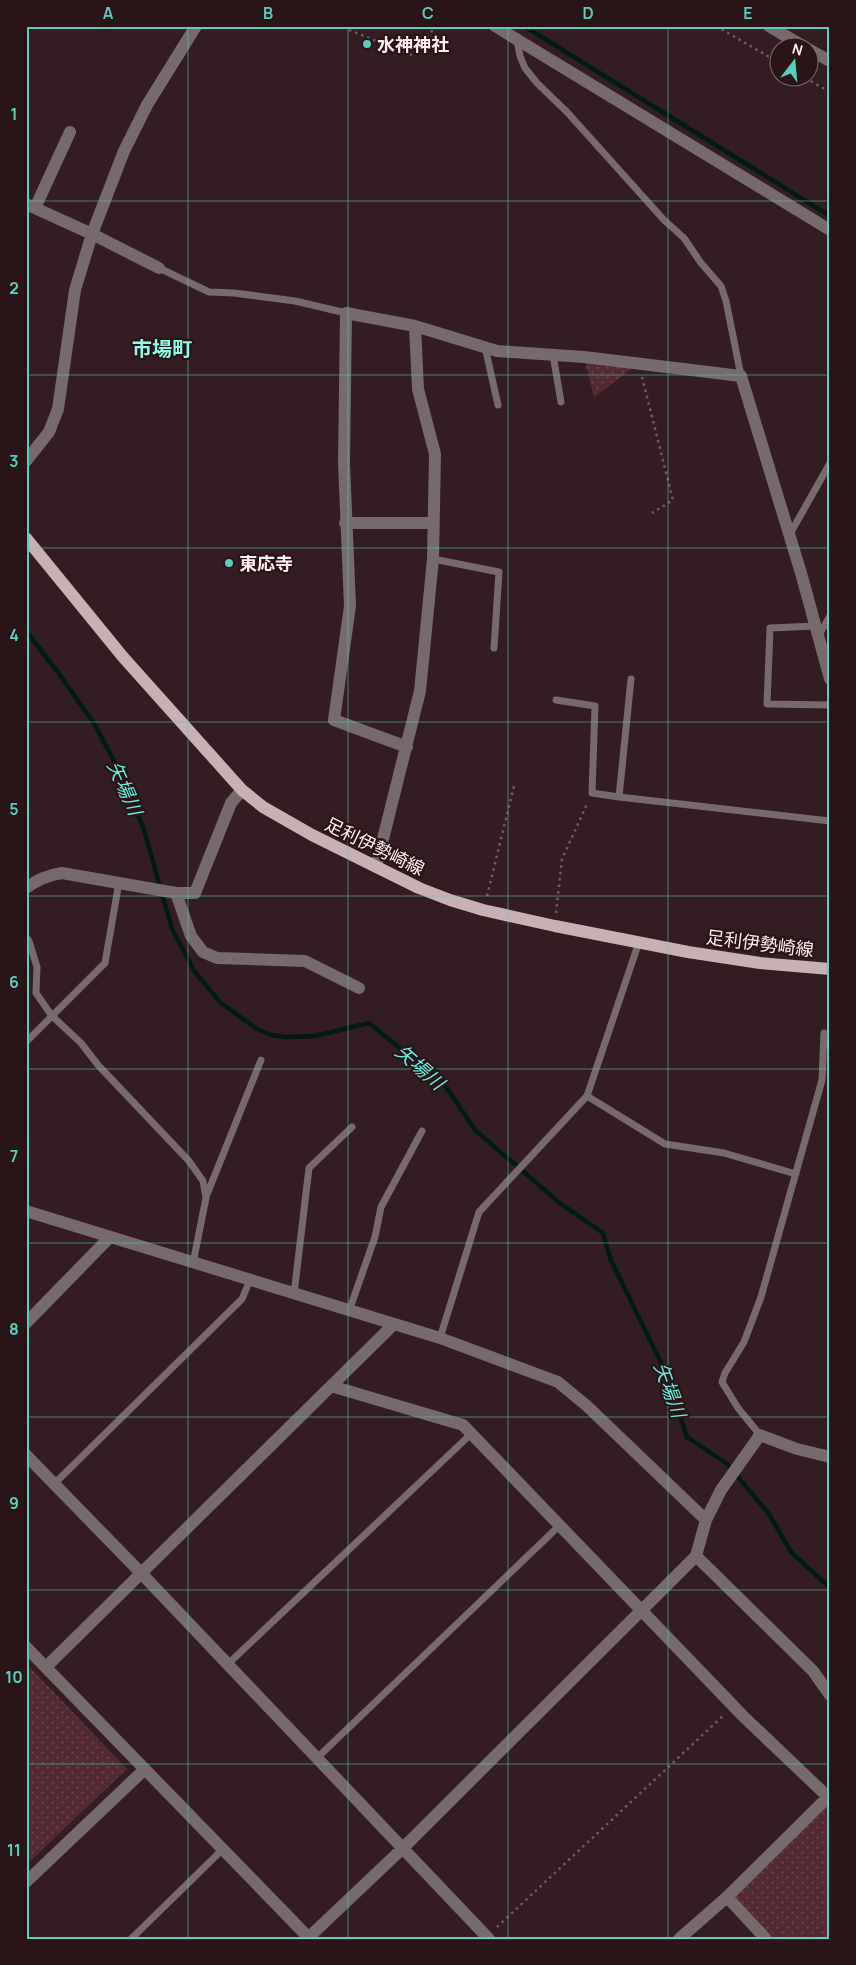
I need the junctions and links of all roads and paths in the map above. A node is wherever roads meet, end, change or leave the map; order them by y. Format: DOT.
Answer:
graph roads {
  1 [pos="196,26"];
  2 [pos="436,26"];
  3 [pos="495,26"];
  4 [pos="716,26"];
  5 [pos="769,26"];
  6 [pos="348,30"];
  7 [pos="790,38"];
  8 [pos="519,40"];
  9 [pos="818,54"];
  10 [pos="768,56"];
  11 [pos="830,61"];
  12 [pos="818,85"];
  13 [pos="830,92"];
  14 [pos="70,132"];
  15 [pos="30,206"];
  16 [pos="830,230"];
  17 [pos="92,234"];
  18 [pos="160,268"];
  19 [pos="346,312"];
  20 [pos="414,326"];
  21 [pos="485,347"];
  22 [pos="553,355"];
  23 [pos="638,364"];
  24 [pos="741,376"];
  25 [pos="561,402"];
  26 [pos="498,405"];
  27 [pos="26,461"];
  28 [pos="829,466"];
  29 [pos="652,514"];
  30 [pos="346,523"];
  31 [pos="432,523"];
  32 [pos="789,535"];
  33 [pos="26,538"];
  34 [pos="433,559"];
  35 [pos="830,616"];
  36 [pos="816,632"];
  37 [pos="494,648"];
  38 [pos="830,679"];
  39 [pos="631,680"];
  40 [pos="556,700"];
  41 [pos="830,705"];
  42 [pos="407,747"];
  43 [pos="514,786"];
  44 [pos="242,790"];
  45 [pos="592,794"];
  46 [pos="619,797"];
  47 [pos="830,822"];
  48 [pos="376,867"];
  49 [pos="119,882"];
  50 [pos="26,888"];
  51 [pos="176,893"];
  52 [pos="483,910"];
  53 [pos="555,926"];
  54 [pos="26,937"];
  55 [pos="639,942"];
  56 [pos="830,969"];
  57 [pos="359,988"];
  58 [pos="52,1016"];
  59 [pos="824,1033"];
  60 [pos="26,1042"];
  61 [pos="261,1060"];
  62 [pos="587,1096"];
  63 [pos="352,1127"];
  64 [pos="422,1131"];
  65 [pos="796,1174"];
  66 [pos="206,1198"];
  67 [pos="26,1211"];
  68 [pos="110,1237"];
  69 [pos="193,1263"];
  70 [pos="250,1280"];
  71 [pos="294,1294"];
  72 [pos="349,1311"];
  73 [pos="26,1323"];
  74 [pos="394,1325"];
  75 [pos="440,1338"];
  76 [pos="332,1386"];
  77 [pos="471,1434"];
  78 [pos="760,1435"];
  79 [pos="26,1455"];
  80 [pos="830,1457"];
  81 [pos="54,1484"];
  82 [pos="706,1520"];
  83 [pos="559,1526"];
  84 [pos="696,1556"];
  85 [pos="142,1573"];
  86 [pos="641,1611"];
  87 [pos="26,1647"];
  88 [pos="228,1664"];
  89 [pos="46,1668"];
  90 [pos="830,1695"];
  91 [pos="733,1706"];
  92 [pos="317,1758"];
  93 [pos="145,1769"];
  94 [pos="829,1795"];
  95 [pos="403,1848"];
  96 [pos="223,1849"];
  97 [pos="26,1882"];
  98 [pos="727,1897"];
  99 [pos="308,1938"];
  100 [pos="488,1938"];
  101 [pos="131,1939"];
  102 [pos="679,1939"];
  103 [pos="766,1939"];
  1 -- 17 [label="street"];
  2 -- 6 [label="path"];
  3 -- 8 [label="street"];
  4 -- 10 [label="path"];
  5 -- 7 [label="street"];
  8 -- 16 [label="street"];
  8 -- 24 [label="lane"];
  9 -- 11 [label="street"];
  12 -- 13 [label="path"];
  14 -- 15 [label="street"];
  15 -- 17 [label="street"];
  17 -- 18 [label="street"];
  17 -- 27 [label="street"];
  18 -- 19 [label="lane"];
  19 -- 20 [label="street"];
  19 -- 30 [label="street"];
  20 -- 21 [label="street"];
  20 -- 31 [label="street"];
  21 -- 22 [label="street"];
  21 -- 26 [label="lane"];
  22 -- 23 [label="street"];
  22 -- 25 [label="lane"];
  23 -- 24 [label="street"];
  23 -- 29 [label="path"];
  24 -- 32 [label="street"];
  28 -- 32 [label="lane"];
  30 -- 31 [label="street"];
  30 -- 42 [label="street"];
  31 -- 34 [label="street"];
  32 -- 36 [label="street"];
  33 -- 44 [label="main road, 足利伊勢崎線"];
  34 -- 37 [label="lane"];
  34 -- 42 [label="street"];
  35 -- 36 [label="lane"];
  36 -- 38 [label="street"];
  36 -- 41 [label="lane"];
  39 -- 46 [label="lane"];
  40 -- 45 [label="lane"];
  42 -- 48 [label="street"];
  43 -- 52 [label="path"];
  44 -- 48 [label="main road, 足利伊勢崎線"];
  44 -- 51 [label="street"];
  45 -- 46 [label="lane"];
  45 -- 53 [label="path"];
  46 -- 47 [label="lane"];
  48 -- 52 [label="main road, 足利伊勢崎線"];
  49 -- 50 [label="street"];
  49 -- 51 [label="street"];
  49 -- 58 [label="lane"];
  51 -- 57 [label="street"];
  52 -- 53 [label="main road, 足利伊勢崎線"];
  53 -- 55 [label="main road, 足利伊勢崎線"];
  54 -- 58 [label="lane"];
  55 -- 56 [label="main road, 足利伊勢崎線"];
  55 -- 62 [label="lane"];
  58 -- 60 [label="lane"];
  58 -- 66 [label="lane"];
  59 -- 65 [label="lane"];
  61 -- 66 [label="lane"];
  62 -- 65 [label="lane"];
  62 -- 75 [label="lane"];
  63 -- 71 [label="lane"];
  64 -- 72 [label="lane"];
  65 -- 78 [label="lane"];
  66 -- 69 [label="lane"];
  67 -- 68 [label="street"];
  68 -- 69 [label="street"];
  68 -- 73 [label="street"];
  69 -- 70 [label="street"];
  70 -- 71 [label="street"];
  70 -- 81 [label="lane"];
  71 -- 72 [label="street"];
  72 -- 74 [label="street"];
  74 -- 75 [label="street"];
  74 -- 76 [label="street"];
  75 -- 82 [label="street"];
  76 -- 77 [label="street"];
  76 -- 85 [label="street"];
  77 -- 83 [label="street"];
  77 -- 88 [label="lane"];
  78 -- 80 [label="street"];
  78 -- 82 [label="street"];
  79 -- 81 [label="street"];
  81 -- 85 [label="street"];
  82 -- 84 [label="street"];
  83 -- 86 [label="street"];
  83 -- 92 [label="lane"];
  84 -- 86 [label="street"];
  84 -- 90 [label="street"];
  85 -- 88 [label="street"];
  85 -- 89 [label="street"];
  86 -- 91 [label="street"];
  86 -- 95 [label="street"];
  87 -- 89 [label="street"];
  88 -- 92 [label="street"];
  89 -- 93 [label="street"];
  91 -- 94 [label="street"];
  91 -- 100 [label="path"];
  92 -- 95 [label="street"];
  93 -- 96 [label="street"];
  93 -- 97 [label="street"];
  94 -- 98 [label="street"];
  95 -- 99 [label="street"];
  95 -- 100 [label="street"];
  96 -- 99 [label="street"];
  96 -- 101 [label="lane"];
  98 -- 102 [label="street"];
  98 -- 103 [label="street"];
}
